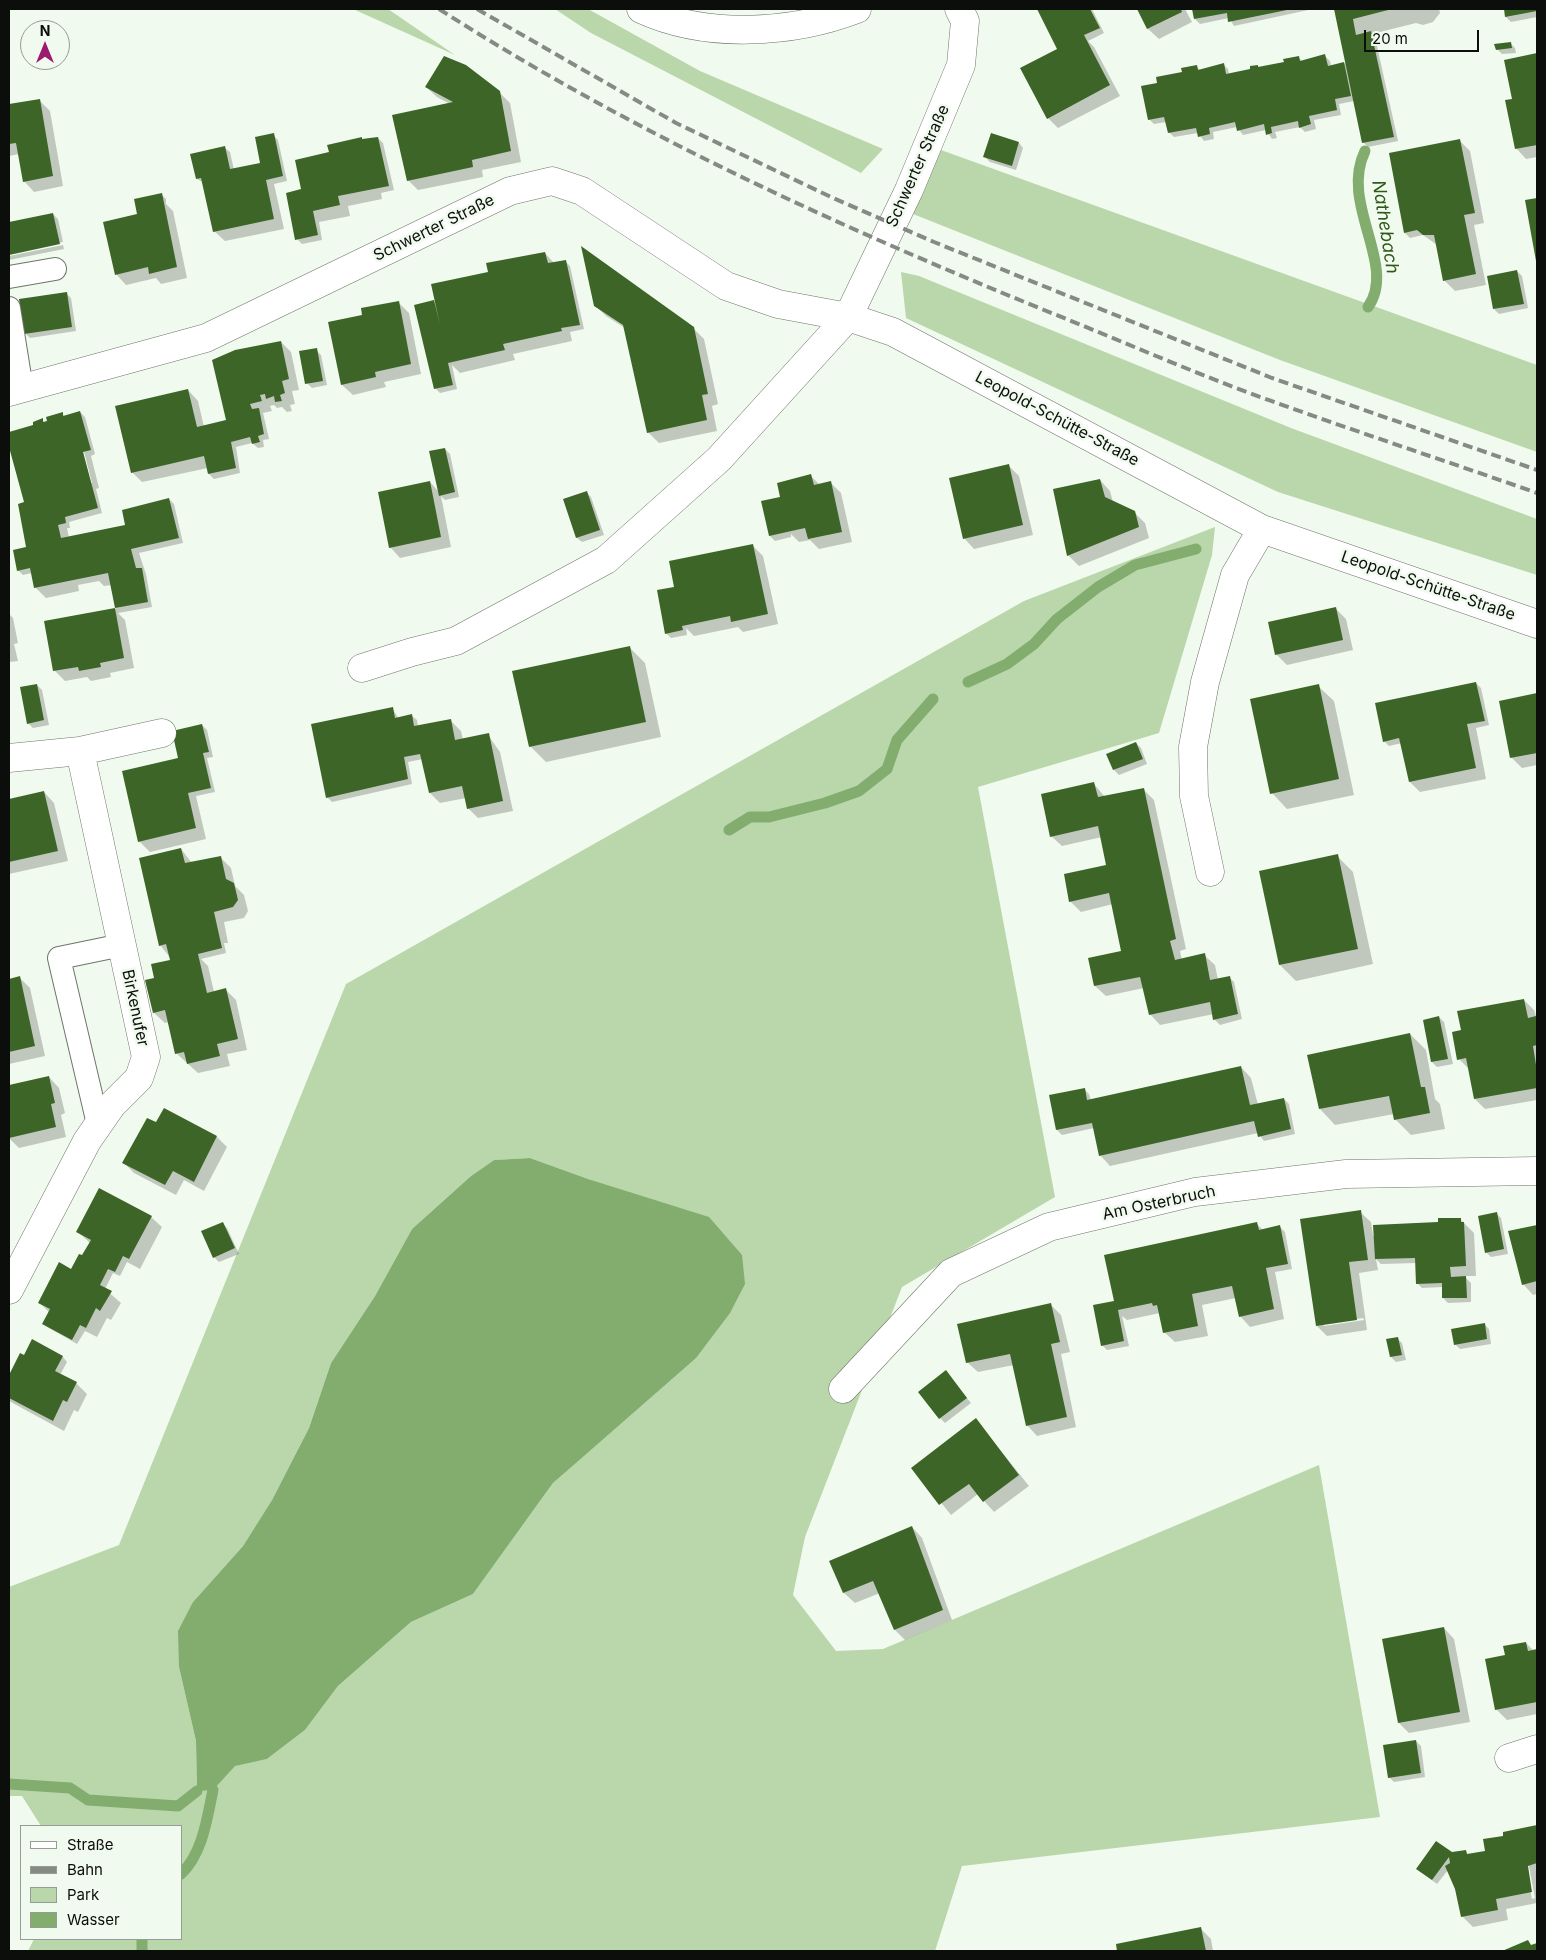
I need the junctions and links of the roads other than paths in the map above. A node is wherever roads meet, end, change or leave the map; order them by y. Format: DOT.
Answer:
graph roads {
  1 [pos="641,9"];
  2 [pos="857,9"];
  3 [pos="960,9"];
  4 [pos="55,268"];
  5 [pos="9,277"];
  6 [pos="9,308"];
  7 [pos="848,317"];
  8 [pos="15,391"];
  9 [pos="1262,529"];
  10 [pos="1537,624"];
  11 [pos="362,668"];
  12 [pos="162,733"];
  13 [pos="80,750"];
  14 [pos="9,758"];
  15 [pos="1210,872"];
  16 [pos="122,945"];
  17 [pos="98,1124"];
  18 [pos="1537,1171"];
  19 [pos="9,1290"];
  20 [pos="843,1389"];
  21 [pos="1537,1750"];
  22 [pos="1509,1758"];
  1 -- 2 [label="street"];
  3 -- 7 [label="street, Schwerter Straße"];
  4 -- 5 [label="lane"];
  6 -- 8 [label="lane"];
  7 -- 8 [label="street, Schwerter Straße"];
  7 -- 9 [label="street, Leopold-Schütte-Straße"];
  7 -- 11 [label="street, Schwerter Straße"];
  9 -- 10 [label="street, Leopold-Schütte-Straße"];
  9 -- 15 [label="street"];
  12 -- 13 [label="street"];
  13 -- 14 [label="street"];
  13 -- 16 [label="street, Birkenufer"];
  16 -- 17 [label="street, Birkenufer"];
  16 -- 17 [label="lane"];
  17 -- 19 [label="street, Birkenufer"];
  18 -- 20 [label="street, Am Osterbruch"];
  21 -- 22 [label="street"];
}
